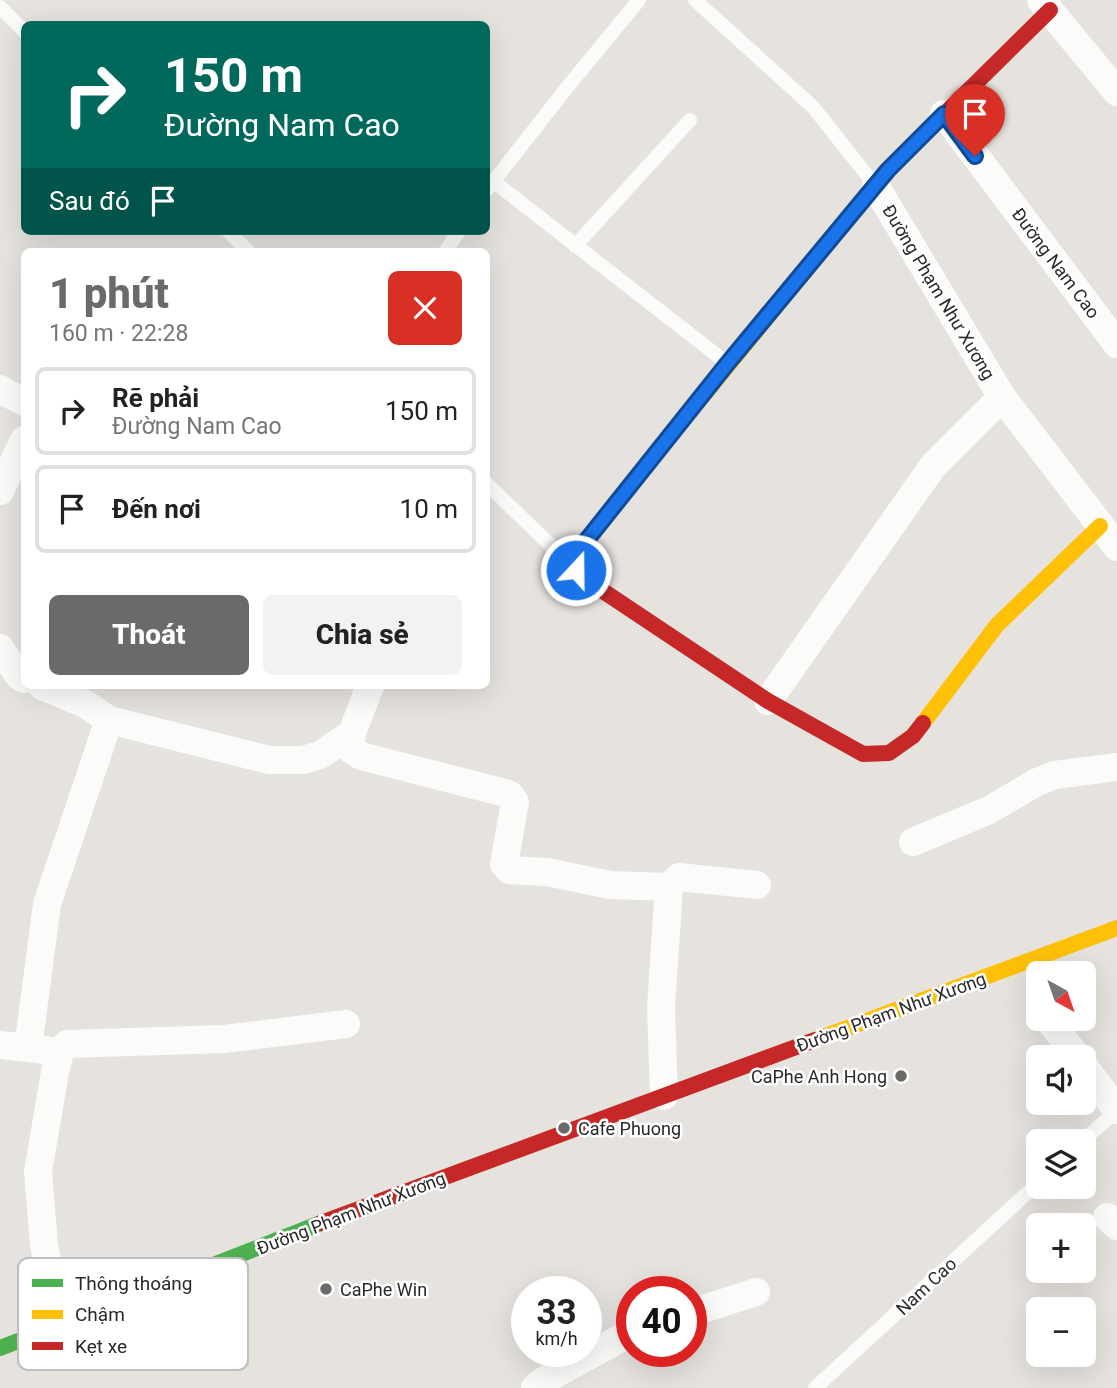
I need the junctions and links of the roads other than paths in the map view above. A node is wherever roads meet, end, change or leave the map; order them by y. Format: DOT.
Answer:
graph roads {
  1 [pos="639,0"];
  2 [pos="695,0"];
  3 [pos="1046,5"];
  4 [pos="0,7"];
  5 [pos="21,28"];
  6 [pos="1117,92"];
  7 [pos="944,114"];
  8 [pos="690,120"];
  9 [pos="490,186"];
  10 [pos="876,187"];
  11 [pos="232,235"];
  12 [pos="575,246"];
  13 [pos="245,248"];
  14 [pos="1117,344"];
  15 [pos="727,364"];
  16 [pos="0,389"];
  17 [pos="1002,397"];
  18 [pos="21,400"];
  19 [pos="21,446"];
  20 [pos="490,487"];
  21 [pos="0,491"];
  22 [pos="1109,536"];
  23 [pos="576,570"];
  24 [pos="0,648"];
  25 [pos="21,676"];
  26 [pos="58,689"];
  27 [pos="369,689"];
  28 [pos="90,695"];
  29 [pos="768,701"];
  30 [pos="109,720"];
  31 [pos="352,733"];
  32 [pos="1117,767"];
  33 [pos="913,842"];
  34 [pos="757,885"];
  35 [pos="669,887"];
  36 [pos="1117,928"];
  37 [pos="346,1024"];
  38 [pos="1057,1031"];
  39 [pos="0,1045"];
  40 [pos="1068,1045"];
  41 [pos="28,1048"];
  42 [pos="60,1052"];
  43 [pos="1096,1082"];
  44 [pos="664,1096"];
  45 [pos="1117,1110"];
  46 [pos="1096,1129"];
  47 [pos="1026,1194"];
  48 [pos="47,1258"];
  49 [pos="232,1258"];
  50 [pos="756,1292"];
  51 [pos="707,1308"];
  52 [pos="18,1341"];
  53 [pos="616,1341"];
  54 [pos="0,1348"];
  55 [pos="535,1388"];
  56 [pos="815,1388"];
  1 -- 9 [label="lane"];
  2 -- 10 [label="lane"];
  3 -- 6 [label="street"];
  3 -- 7 [label="street"];
  4 -- 5 [label="lane"];
  7 -- 10 [label="street"];
  7 -- 14 [label="street, Đường Nam Cao"];
  8 -- 12 [label="lane"];
  9 -- 12 [label="lane"];
  10 -- 15 [label="street"];
  10 -- 17 [label="street, Đường Phạm Như Xương"];
  11 -- 13 [label="lane"];
  12 -- 15 [label="lane"];
  15 -- 23 [label="street"];
  16 -- 18 [label="street"];
  17 -- 22 [label="street, Đường Phạm Như Xương"];
  17 -- 29 [label="street, Đường Phạm Như Xương"];
  19 -- 21 [label="street"];
  20 -- 23 [label="lane"];
  22 -- 29 [label="street, Đường Phạm Như Xương"];
  23 -- 29 [label="street, Đường Phạm Như Xương"];
  24 -- 25 [label="street"];
  26 -- 28 [label="street"];
  27 -- 31 [label="street"];
  28 -- 30 [label="street"];
  30 -- 31 [label="street"];
  30 -- 41 [label="street"];
  31 -- 35 [label="street"];
  32 -- 33 [label="street"];
  34 -- 35 [label="street"];
  35 -- 44 [label="street"];
  36 -- 44 [label="street, Đường Phạm Như Xương"];
  37 -- 42 [label="street"];
  38 -- 40 [label="street"];
  39 -- 41 [label="street"];
  41 -- 42 [label="street"];
  42 -- 48 [label="street"];
  43 -- 45 [label="street"];
  44 -- 49 [label="street, Đường Phạm Như Xương"];
  45 -- 46 [label="lane"];
  47 -- 56 [label="lane, Nam Cao"];
  50 -- 51 [label="street"];
  52 -- 54 [label="street, Đường Phạm Như Xương"];
  53 -- 55 [label="street"];
}
